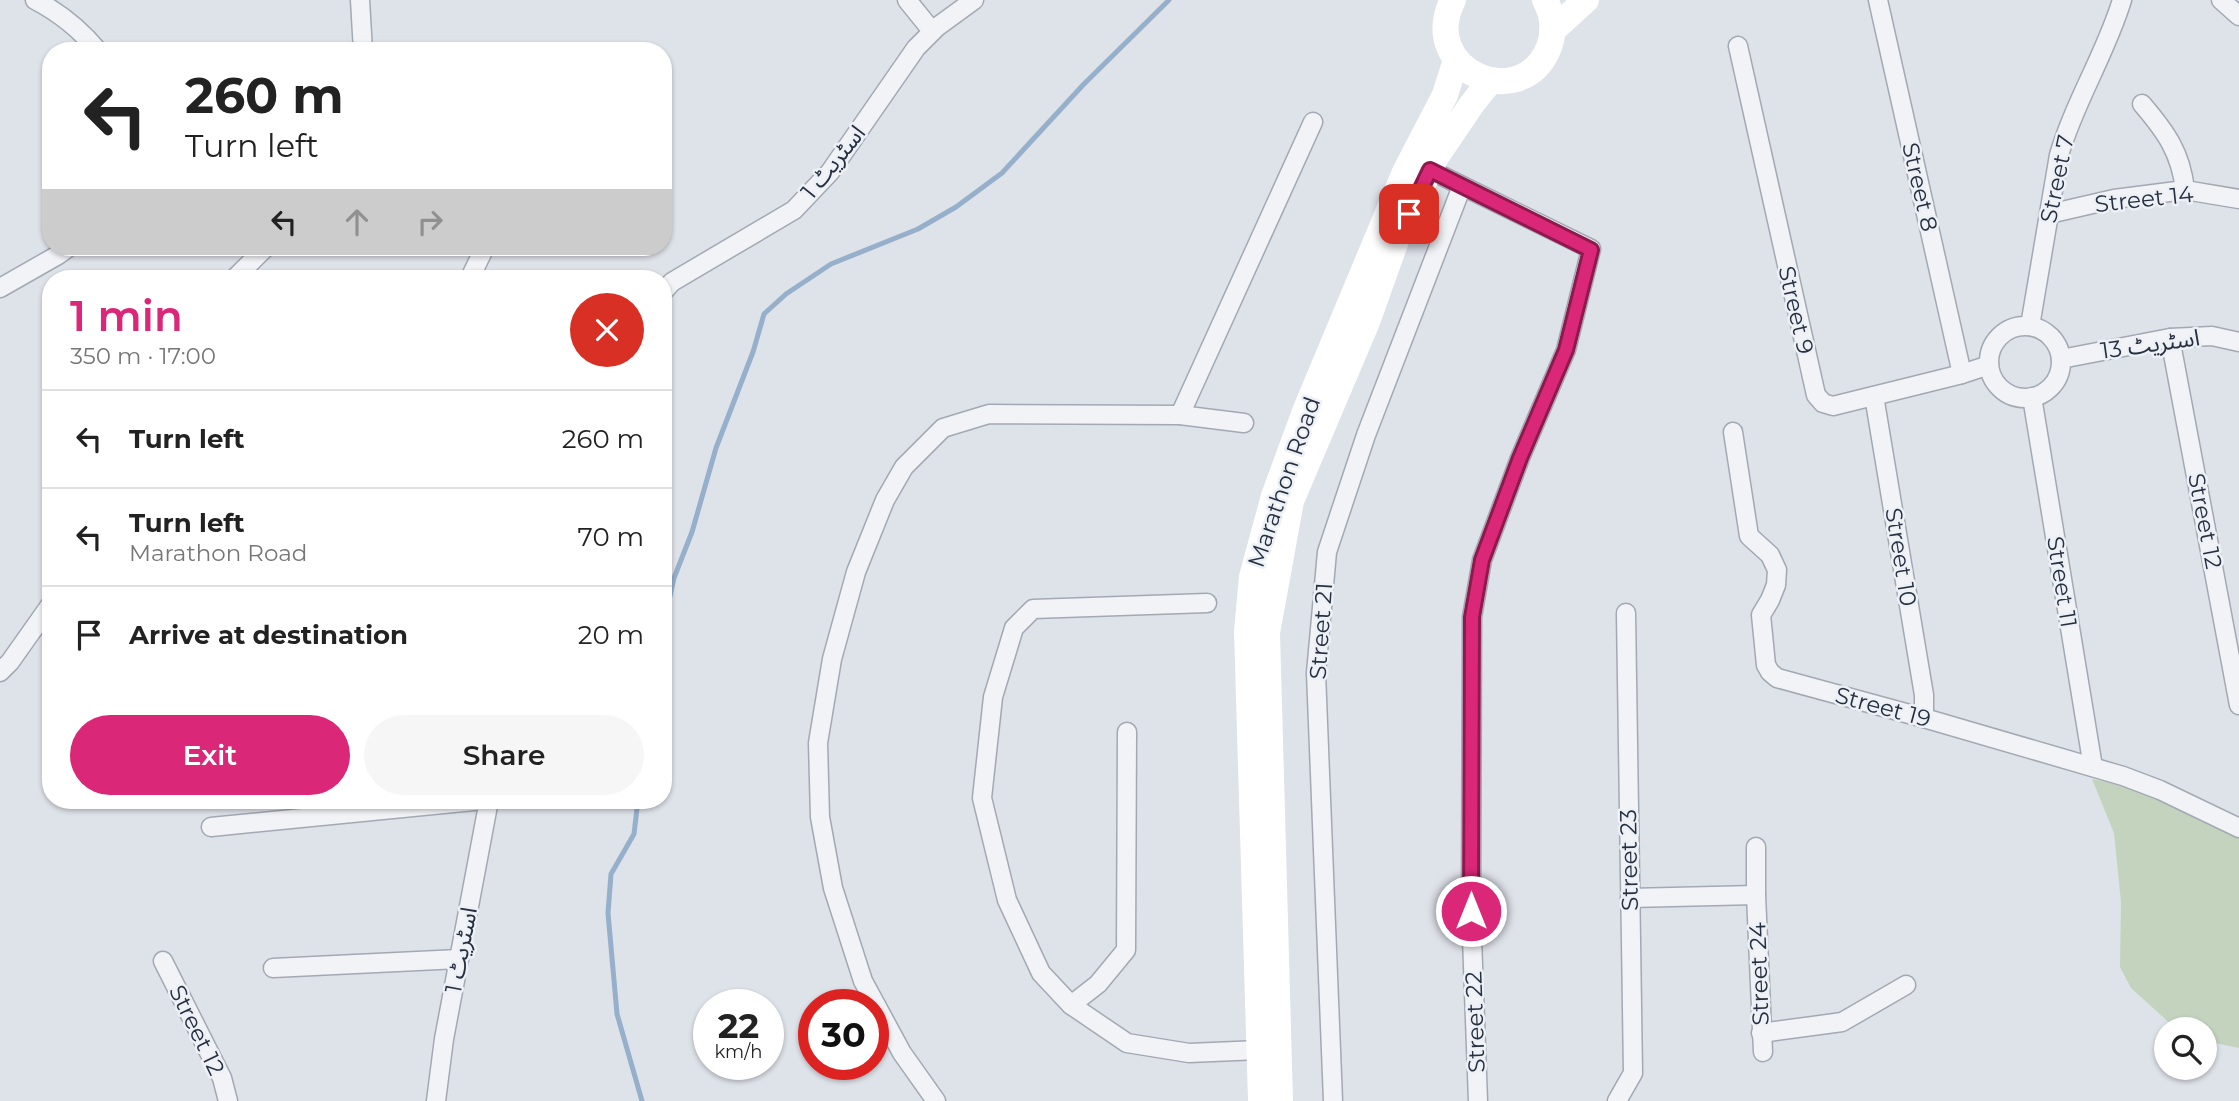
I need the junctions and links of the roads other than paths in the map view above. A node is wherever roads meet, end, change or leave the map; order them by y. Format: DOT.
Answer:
graph roads {
  1 [pos="35,0"];
  2 [pos="360,0"];
  3 [pos="907,0"];
  4 [pos="974,0"];
  5 [pos="1454,0"];
  6 [pos="1545,0"];
  7 [pos="1586,0"];
  8 [pos="1878,0"];
  9 [pos="2122,0"];
  10 [pos="2221,0"];
  11 [pos="2239,16"];
  12 [pos="932,31"];
  13 [pos="1552,31"];
  14 [pos="90,42"];
  15 [pos="362,42"];
  16 [pos="1738,46"];
  17 [pos="1456,60"];
  18 [pos="1491,80"];
  19 [pos="2142,104"];
  20 [pos="1313,122"];
  21 [pos="1430,170"];
  22 [pos="1462,186"];
  23 [pos="2185,190"];
  24 [pos="2239,199"];
  25 [pos="2049,214"];
  26 [pos="56,256"];
  27 [pos="257,256"];
  28 [pos="243,270"];
  29 [pos="672,282"];
  30 [pos="0,288"];
  31 [pos="2030,326"];
  32 [pos="2171,338"];
  33 [pos="2239,342"];
  34 [pos="2061,359"];
  35 [pos="1989,365"];
  36 [pos="1962,374"];
  37 [pos="1874,396"];
  38 [pos="2032,397"];
  39 [pos="1180,415"];
  40 [pos="1244,423"];
  41 [pos="1733,432"];
  42 [pos="1207,603"];
  43 [pos="1626,613"];
  44 [pos="42,617"];
  45 [pos="0,672"];
  46 [pos="2239,705"];
  47 [pos="1924,718"];
  48 [pos="1127,733"];
  49 [pos="2093,767"];
  50 [pos="395,809"];
  51 [pos="485,809"];
  52 [pos="211,827"];
  53 [pos="2239,828"];
  54 [pos="1756,847"];
  55 [pos="1756,895"];
  56 [pos="1630,898"];
  57 [pos="458,958"];
  58 [pos="163,961"];
  59 [pos="273,968"];
  60 [pos="1906,985"];
  61 [pos="1071,1005"];
  62 [pos="1761,1033"];
  63 [pos="1259,1051"];
  64 [pos="1763,1052"];
  65 [pos="228,1101"];
  66 [pos="436,1101"];
  67 [pos="936,1101"];
  68 [pos="1261,1101"];
  69 [pos="1280,1101"];
  70 [pos="1333,1101"];
  71 [pos="1478,1101"];
  72 [pos="1616,1101"];
  1 -- 14 [label="street"];
  2 -- 15 [label="street"];
  3 -- 12 [label="street"];
  4 -- 12 [label="street, اسٹریٹ 1"];
  5 -- 17 [label="main road"];
  6 -- 13 [label="main road"];
  7 -- 13 [label="main road"];
  8 -- 36 [label="street, Street 8"];
  9 -- 25 [label="street, Street 7"];
  10 -- 11 [label="street"];
  12 -- 29 [label="street, اسٹریٹ 1"];
  13 -- 18 [label="main road"];
  16 -- 37 [label="street, Street 9"];
  17 -- 18 [label="main road"];
  17 -- 63 [label="main road, Marathon Road"];
  18 -- 21 [label="main road, Marathon Road"];
  19 -- 23 [label="street"];
  20 -- 39 [label="street"];
  21 -- 22 [label="street"];
  21 -- 69 [label="main road, Marathon Road"];
  22 -- 70 [label="street, Street 21"];
  22 -- 71 [label="street, Street 22"];
  23 -- 24 [label="street, Street 14"];
  23 -- 25 [label="street, Street 14"];
  25 -- 31 [label="street, Street 7"];
  26 -- 30 [label="street"];
  27 -- 28 [label="street"];
  31 -- 34 [label="street"];
  31 -- 35 [label="street"];
  32 -- 33 [label="street, اسٹریٹ 13"];
  32 -- 34 [label="street, اسٹریٹ 13"];
  32 -- 46 [label="street, Street 12"];
  34 -- 38 [label="street"];
  35 -- 36 [label="street, Street 9"];
  35 -- 38 [label="street"];
  36 -- 37 [label="street, Street 9"];
  37 -- 47 [label="street, Street 10"];
  38 -- 49 [label="street, Street 11"];
  39 -- 40 [label="street"];
  39 -- 67 [label="street"];
  41 -- 47 [label="street, Street 19"];
  42 -- 61 [label="street"];
  43 -- 56 [label="street, Street 23"];
  44 -- 45 [label="street"];
  47 -- 49 [label="street, Street 19"];
  48 -- 61 [label="street"];
  49 -- 53 [label="street, Street 19"];
  50 -- 52 [label="street"];
  51 -- 57 [label="street, اسٹریٹ 1"];
  54 -- 55 [label="street, Street 24"];
  55 -- 56 [label="street, Street 24"];
  55 -- 62 [label="street, Street 24"];
  56 -- 72 [label="street, Street 23"];
  57 -- 59 [label="street"];
  57 -- 66 [label="street, اسٹریٹ 1"];
  58 -- 65 [label="street, Street 12"];
  60 -- 62 [label="street"];
  61 -- 63 [label="street"];
  62 -- 64 [label="street, Street 24"];
  63 -- 68 [label="main road, Marathon Road"];
}
